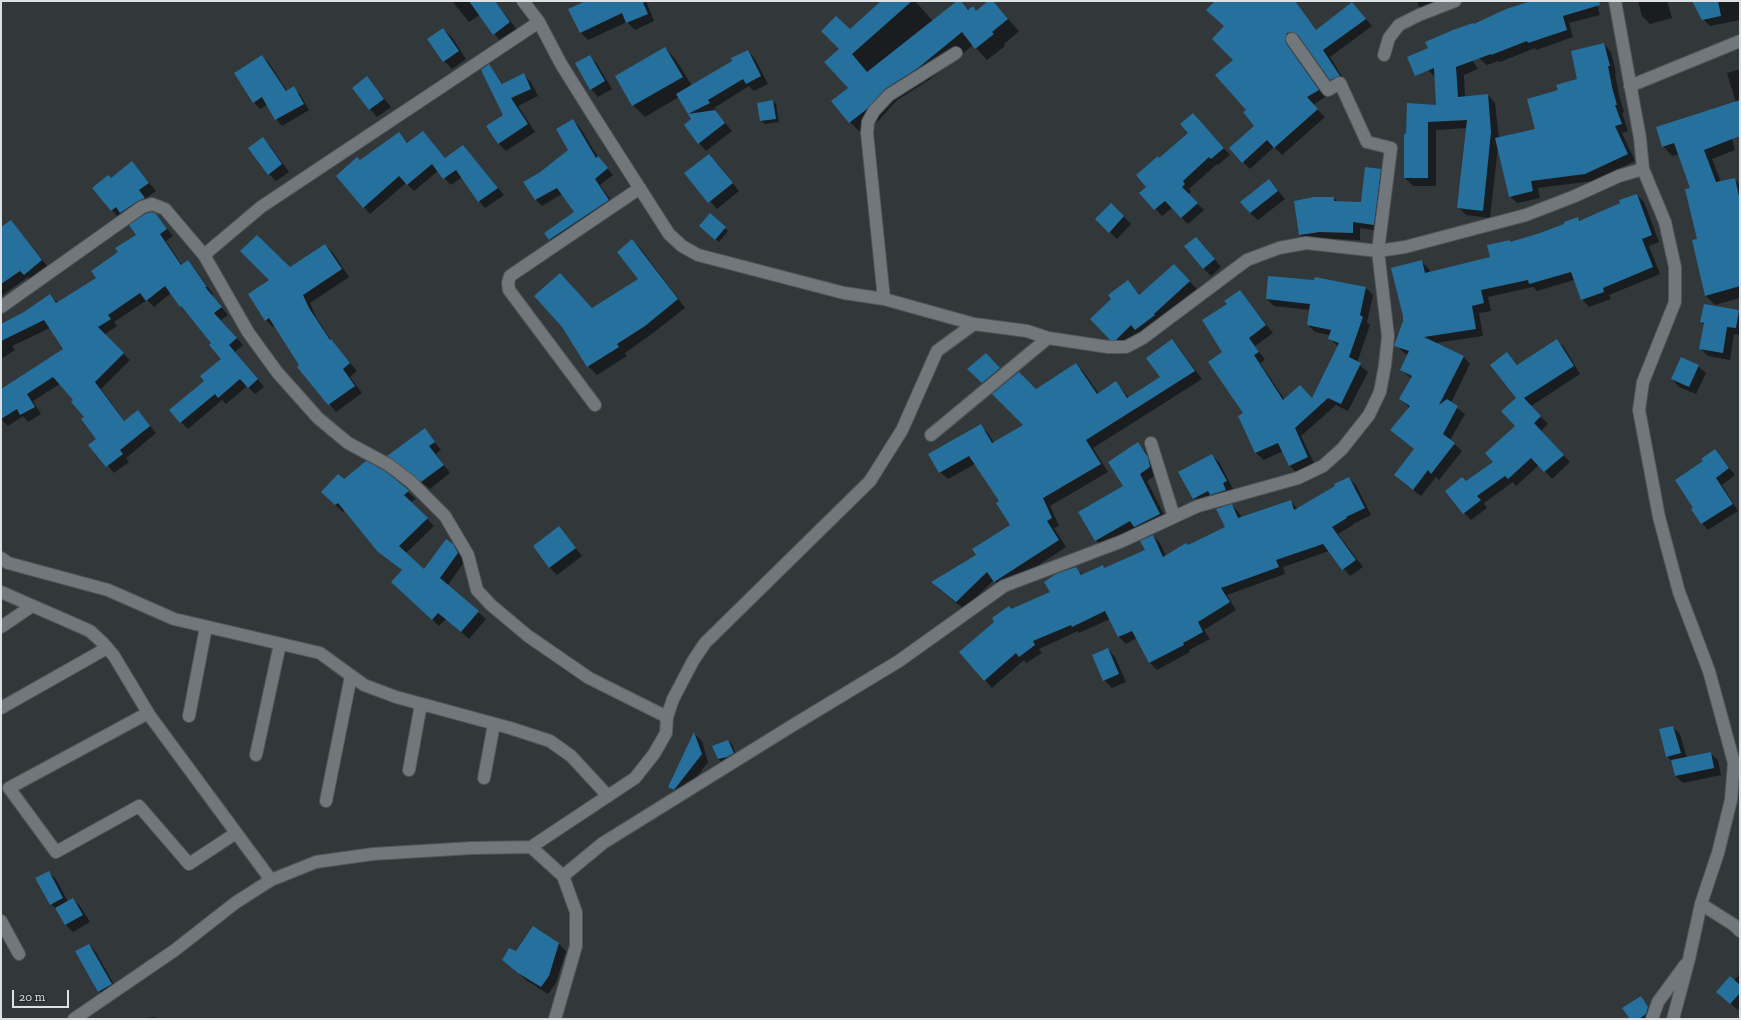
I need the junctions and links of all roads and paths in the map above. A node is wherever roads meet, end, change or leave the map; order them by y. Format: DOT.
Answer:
graph roads {
  1 [pos="524,1"];
  2 [pos="1455,1"];
  3 [pos="1615,1"];
  4 [pos="539,22"];
  5 [pos="1292,39"];
  6 [pos="1740,41"];
  7 [pos="956,53"];
  8 [pos="1384,55"];
  9 [pos="1630,86"];
  10 [pos="1643,169"];
  11 [pos="640,188"];
  12 [pos="1378,251"];
  13 [pos="204,255"];
  14 [pos="884,299"];
  15 [pos="1,307"];
  16 [pos="974,324"];
  17 [pos="1048,338"];
  18 [pos="595,405"];
  19 [pos="931,435"];
  20 [pos="1151,443"];
  21 [pos="1174,517"];
  22 [pos="1,558"];
  23 [pos="1,592"];
  24 [pos="32,606"];
  25 [pos="1,627"];
  26 [pos="206,627"];
  27 [pos="280,644"];
  28 [pos="107,648"];
  29 [pos="351,676"];
  30 [pos="421,704"];
  31 [pos="1,708"];
  32 [pos="148,713"];
  33 [pos="189,716"];
  34 [pos="667,717"];
  35 [pos="494,724"];
  36 [pos="256,755"];
  37 [pos="409,770"];
  38 [pos="484,778"];
  39 [pos="608,796"];
  40 [pos="326,801"];
  41 [pos="236,832"];
  42 [pos="531,848"];
  43 [pos="563,876"];
  44 [pos="271,880"];
  45 [pos="1701,904"];
  46 [pos="1,921"];
  47 [pos="1740,931"];
  48 [pos="19,954"];
  49 [pos="1689,959"];
  50 [pos="74,1019"];
  51 [pos="555,1019"];
  52 [pos="1652,1019"];
  53 [pos="1673,1019"];
  1 -- 4 [label="street"];
  2 -- 8 [label="street"];
  3 -- 9 [label="street"];
  4 -- 11 [label="street"];
  4 -- 13 [label="street"];
  5 -- 12 [label="street"];
  6 -- 9 [label="street"];
  7 -- 14 [label="street"];
  9 -- 10 [label="street"];
  10 -- 12 [label="street"];
  10 -- 45 [label="street"];
  11 -- 14 [label="street"];
  11 -- 18 [label="street"];
  12 -- 17 [label="street"];
  12 -- 21 [label="street"];
  13 -- 15 [label="street"];
  13 -- 34 [label="street"];
  14 -- 16 [label="street"];
  16 -- 17 [label="street"];
  16 -- 34 [label="street"];
  17 -- 19 [label="street"];
  20 -- 21 [label="street"];
  21 -- 43 [label="street"];
  22 -- 26 [label="street"];
  23 -- 24 [label="street"];
  24 -- 25 [label="street"];
  24 -- 28 [label="street"];
  26 -- 27 [label="street"];
  26 -- 33 [label="street"];
  27 -- 29 [label="street"];
  27 -- 36 [label="street"];
  28 -- 31 [label="street"];
  28 -- 32 [label="street"];
  29 -- 30 [label="street"];
  29 -- 40 [label="street"];
  30 -- 35 [label="street"];
  30 -- 37 [label="street"];
  32 -- 41 [label="street"];
  32 -- 41 [label="street"];
  34 -- 39 [label="street"];
  35 -- 38 [label="street"];
  35 -- 39 [label="street"];
  39 -- 42 [label="street"];
  41 -- 44 [label="street"];
  42 -- 43 [label="street"];
  42 -- 44 [label="street"];
  43 -- 51 [label="street"];
  44 -- 50 [label="street"];
  45 -- 47 [label="street"];
  45 -- 49 [label="street"];
  46 -- 48 [label="street"];
  49 -- 52 [label="street"];
  49 -- 53 [label="street"];
}
